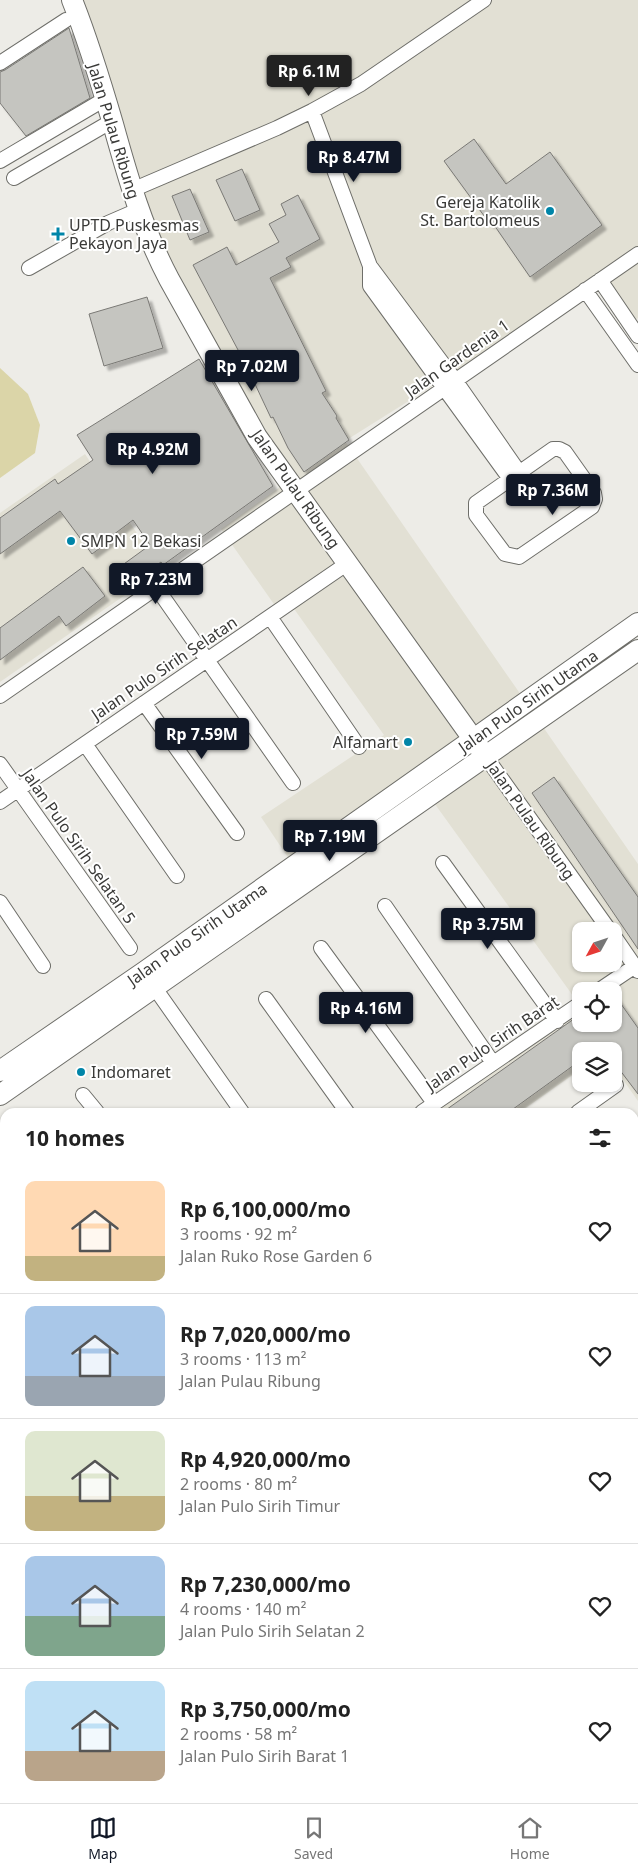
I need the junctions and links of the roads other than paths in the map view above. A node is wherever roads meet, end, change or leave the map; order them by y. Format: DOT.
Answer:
graph roads {
  1 [pos="72,0"];
  2 [pos="484,0"];
  3 [pos="66,20"];
  4 [pos="0,63"];
  5 [pos="105,99"];
  6 [pos="312,111"];
  7 [pos="112,121"];
  8 [pos="0,161"];
  9 [pos="14,178"];
  10 [pos="132,190"];
  11 [pos="138,210"];
  12 [pos="638,254"];
  13 [pos="29,268"];
  14 [pos="600,280"];
  15 [pos="585,290"];
  16 [pos="638,336"];
  17 [pos="638,365"];
  18 [pos="450,384"];
  19 [pos="514,475"];
  20 [pos="297,491"];
  21 [pos="348,563"];
  22 [pos="156,587"];
  23 [pos="270,617"];
  24 [pos="638,624"];
  25 [pos="638,650"];
  26 [pos="207,660"];
  27 [pos="0,696"];
  28 [pos="528,702"];
  29 [pos="144,703"];
  30 [pos="540,718"];
  31 [pos="474,740"];
  32 [pos="85,744"];
  33 [pos="359,747"];
  34 [pos="486,757"];
  35 [pos="0,764"];
  36 [pos="421,776"];
  37 [pos="293,783"];
  38 [pos="18,790"];
  39 [pos="432,793"];
  40 [pos="0,802"];
  41 [pos="237,833"];
  42 [pos="443,863"];
  43 [pos="177,876"];
  44 [pos="0,902"];
  45 [pos="384,906"];
  46 [pos="604,922"];
  47 [pos="130,948"];
  48 [pos="321,948"];
  49 [pos="622,948"];
  50 [pos="43,966"];
  51 [pos="636,968"];
  52 [pos="150,980"];
  53 [pos="613,982"];
  54 [pos="266,1000"];
  55 [pos="572,1010"];
  56 [pos="557,1021"];
  57 [pos="493,1063"];
  58 [pos="0,1071"];
  59 [pos="610,1092"];
  60 [pos="0,1095"];
  61 [pos="83,1095"];
  62 [pos="434,1103"];
  63 [pos="94,1108"];
  64 [pos="239,1108"];
  65 [pos="344,1108"];
  66 [pos="427,1108"];
  67 [pos="595,1108"];
  1 -- 5 [label="main road, Jalan Pulau Ribung"];
  2 -- 6 [label="street"];
  3 -- 4 [label="street"];
  5 -- 7 [label="main road, Jalan Pulau Ribung"];
  5 -- 8 [label="street"];
  6 -- 10 [label="street"];
  6 -- 18 [label="street"];
  7 -- 9 [label="street"];
  7 -- 10 [label="main road, Jalan Pulau Ribung"];
  10 -- 11 [label="main road, Jalan Pulau Ribung"];
  11 -- 13 [label="street"];
  11 -- 20 [label="main road, Jalan Pulau Ribung"];
  12 -- 14 [label="street, Jalan Gardenia 1"];
  14 -- 15 [label="street, Jalan Gardenia 1"];
  14 -- 16 [label="street"];
  15 -- 17 [label="street"];
  15 -- 18 [label="street, Jalan Gardenia 1"];
  18 -- 19 [label="street"];
  18 -- 20 [label="street, Jalan Gardenia 1"];
  19 -- 19 [label="street"];
  20 -- 21 [label="main road, Jalan Pulau Ribung"];
  20 -- 22 [label="street, Jalan Gardenia 1"];
  21 -- 23 [label="street, Jalan Pulo Sirih Selatan"];
  21 -- 31 [label="main road, Jalan Pulau Ribung"];
  22 -- 26 [label="street"];
  22 -- 27 [label="street, Jalan Gardenia 1"];
  23 -- 26 [label="street, Jalan Pulo Sirih Selatan"];
  23 -- 33 [label="street"];
  24 -- 28 [label="main road, Jalan Pulo Sirih Utama"];
  25 -- 30 [label="main road, Jalan Pulo Sirih Utama"];
  26 -- 29 [label="street, Jalan Pulo Sirih Selatan"];
  26 -- 37 [label="street"];
  28 -- 30 [label="main road"];
  28 -- 31 [label="main road, Jalan Pulo Sirih Utama"];
  29 -- 32 [label="street, Jalan Pulo Sirih Selatan"];
  29 -- 41 [label="street"];
  30 -- 34 [label="main road, Jalan Pulo Sirih Utama"];
  31 -- 34 [label="main road, Jalan Pulau Ribung"];
  31 -- 36 [label="main road, Jalan Pulo Sirih Utama"];
  32 -- 38 [label="street, Jalan Pulo Sirih Selatan"];
  32 -- 43 [label="street"];
  34 -- 39 [label="main road, Jalan Pulo Sirih Utama"];
  34 -- 46 [label="street, Jalan Pulau Ribung"];
  35 -- 38 [label="street, Jalan Pulo Sirih Selatan 5"];
  36 -- 39 [label="main road"];
  36 -- 52 [label="main road, Jalan Pulo Sirih Utama"];
  38 -- 40 [label="street, Jalan Pulo Sirih Selatan"];
  38 -- 47 [label="street, Jalan Pulo Sirih Selatan 5"];
  39 -- 52 [label="main road, Jalan Pulo Sirih Utama"];
  42 -- 56 [label="street"];
  44 -- 50 [label="street"];
  45 -- 57 [label="street"];
  48 -- 62 [label="street"];
  49 -- 51 [label="street"];
  51 -- 53 [label="street"];
  52 -- 58 [label="main road, Jalan Pulo Sirih Utama"];
  52 -- 60 [label="main road, Jalan Pulo Sirih Utama"];
  52 -- 64 [label="street"];
  54 -- 65 [label="street"];
  55 -- 56 [label="street, Jalan Pulo Sirih Barat"];
  56 -- 57 [label="street, Jalan Pulo Sirih Barat"];
  57 -- 62 [label="street, Jalan Pulo Sirih Barat"];
  59 -- 67 [label="street"];
  61 -- 63 [label="street"];
  62 -- 66 [label="street, Jalan Pulo Sirih Barat"];
}
